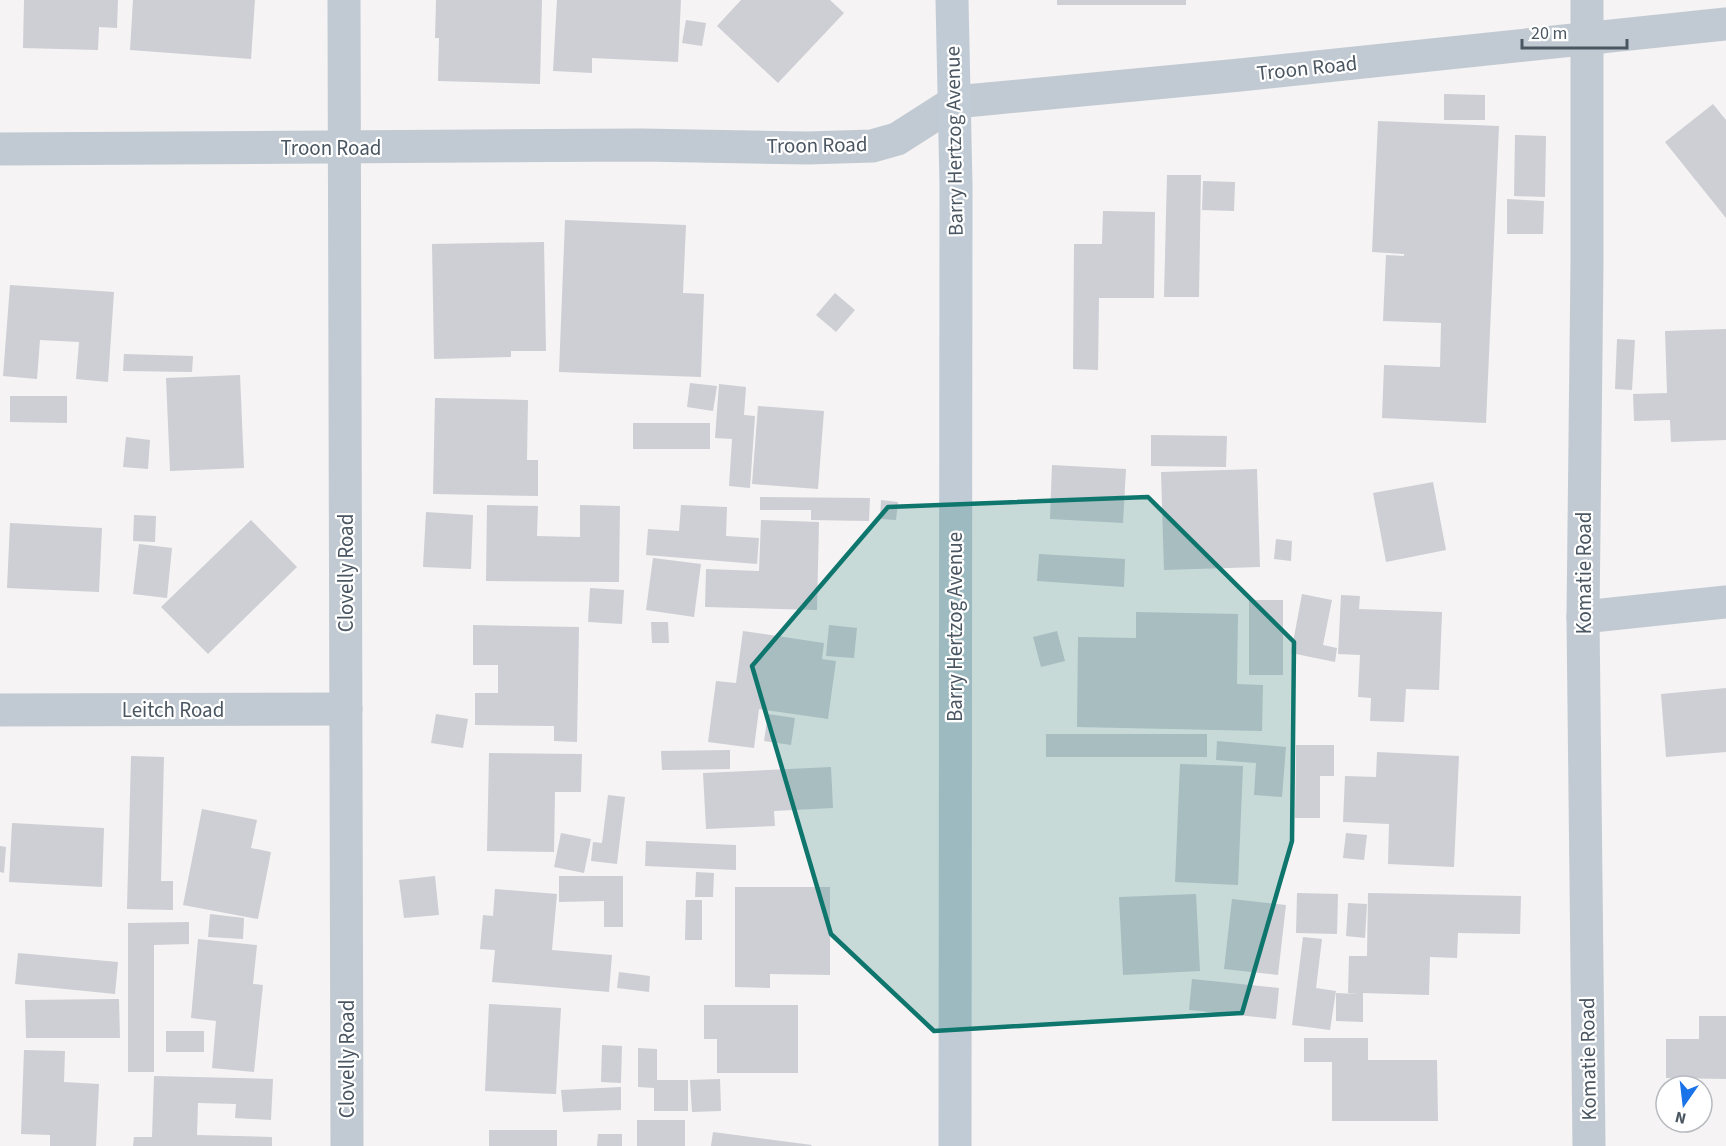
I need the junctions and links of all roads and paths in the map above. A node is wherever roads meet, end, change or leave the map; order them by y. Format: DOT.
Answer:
graph roads {
  1 [pos="344,0"];
  2 [pos="952,0"];
  3 [pos="1587,0"];
  4 [pos="1726,24"];
  5 [pos="1587,39"];
  6 [pos="955,102"];
  7 [pos="345,148"];
  8 [pos="0,149"];
  9 [pos="1726,603"];
  10 [pos="1583,617"];
  11 [pos="346,709"];
  12 [pos="0,710"];
  13 [pos="347,1146"];
  14 [pos="955,1146"];
  15 [pos="1589,1146"];
  1 -- 7 [label="street, Clovelly Road"];
  2 -- 6 [label="main road, Barry Hertzog Avenue"];
  3 -- 5 [label="street, Komatie Road"];
  4 -- 5 [label="street, Troon Road"];
  5 -- 6 [label="street, Troon Road"];
  5 -- 10 [label="street, Komatie Road"];
  6 -- 7 [label="street, Troon Road"];
  6 -- 14 [label="main road, Barry Hertzog Avenue"];
  7 -- 8 [label="street, Troon Road"];
  7 -- 11 [label="street, Clovelly Road"];
  9 -- 10 [label="street"];
  10 -- 15 [label="street, Komatie Road"];
  11 -- 12 [label="street, Leitch Road"];
  11 -- 13 [label="street, Clovelly Road"];
}
